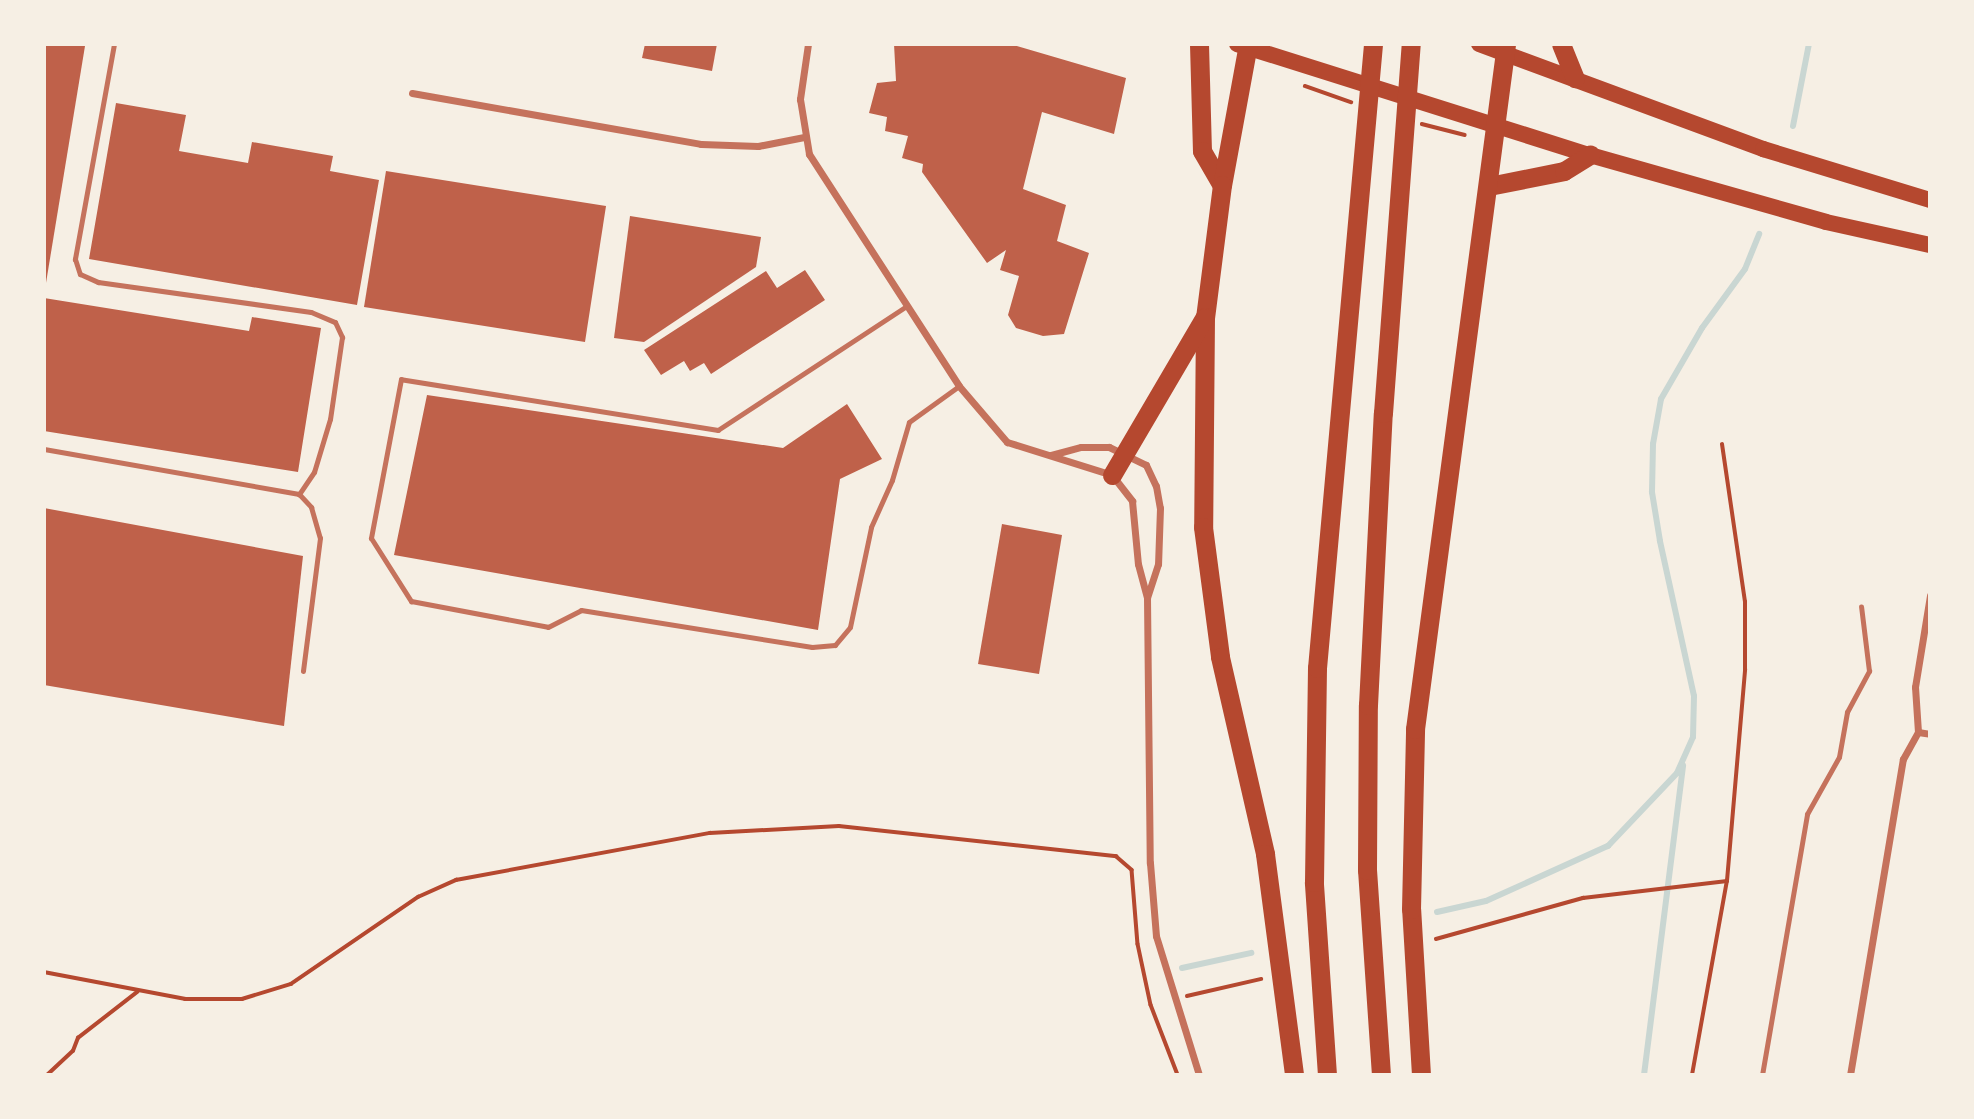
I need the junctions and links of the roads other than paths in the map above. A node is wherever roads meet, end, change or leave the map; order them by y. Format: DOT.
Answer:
graph roads {
  1 [pos="114,44"];
  2 [pos="807,44"];
  3 [pos="1199,44"];
  4 [pos="1373,44"];
  5 [pos="1411,44"];
  6 [pos="1479,44"];
  7 [pos="1561,44"];
  8 [pos="1244,45"];
  9 [pos="1505,48"];
  10 [pos="1575,78"];
  11 [pos="412,93"];
  12 [pos="1497,125"];
  13 [pos="804,137"];
  14 [pos="1590,155"];
  15 [pos="1222,185"];
  16 [pos="1489,186"];
  17 [pos="1930,200"];
  18 [pos="1930,245"];
  19 [pos="905,307"];
  20 [pos="1205,317"];
  21 [pos="959,386"];
  22 [pos="44,449"];
  23 [pos="1124,450"];
  24 [pos="1051,456"];
  25 [pos="1112,475"];
  26 [pos="299,494"];
  27 [pos="1930,595"];
  28 [pos="1147,598"];
  29 [pos="1861,606"];
  30 [pos="303,671"];
  31 [pos="1918,732"];
  32 [pos="1930,734"];
  33 [pos="1199,1075"];
  34 [pos="1294,1075"];
  35 [pos="1327,1075"];
  36 [pos="1381,1075"];
  37 [pos="1421,1075"];
  38 [pos="1762,1075"];
  39 [pos="1850,1075"];
  1 -- 26 [label="lane"];
  2 -- 13 [label="street"];
  3 -- 15 [label="highway"];
  4 -- 35 [label="highway"];
  5 -- 36 [label="highway"];
  6 -- 9 [label="main road"];
  7 -- 10 [label="highway"];
  8 -- 12 [label="main road"];
  8 -- 15 [label="highway"];
  9 -- 10 [label="main road"];
  9 -- 12 [label="highway"];
  10 -- 17 [label="main road"];
  11 -- 13 [label="street"];
  12 -- 14 [label="main road"];
  12 -- 16 [label="highway"];
  13 -- 19 [label="street"];
  14 -- 16 [label="highway"];
  14 -- 18 [label="main road"];
  15 -- 20 [label="highway"];
  16 -- 37 [label="highway"];
  19 -- 21 [label="street"];
  19 -- 21 [label="lane"];
  20 -- 23 [label="highway"];
  20 -- 34 [label="highway"];
  21 -- 24 [label="street"];
  22 -- 26 [label="lane"];
  23 -- 24 [label="street"];
  23 -- 25 [label="highway"];
  23 -- 28 [label="street"];
  24 -- 25 [label="street"];
  25 -- 28 [label="street"];
  26 -- 30 [label="lane"];
  27 -- 31 [label="street"];
  28 -- 33 [label="street"];
  29 -- 38 [label="lane"];
  31 -- 32 [label="street"];
  31 -- 39 [label="street"];
}
